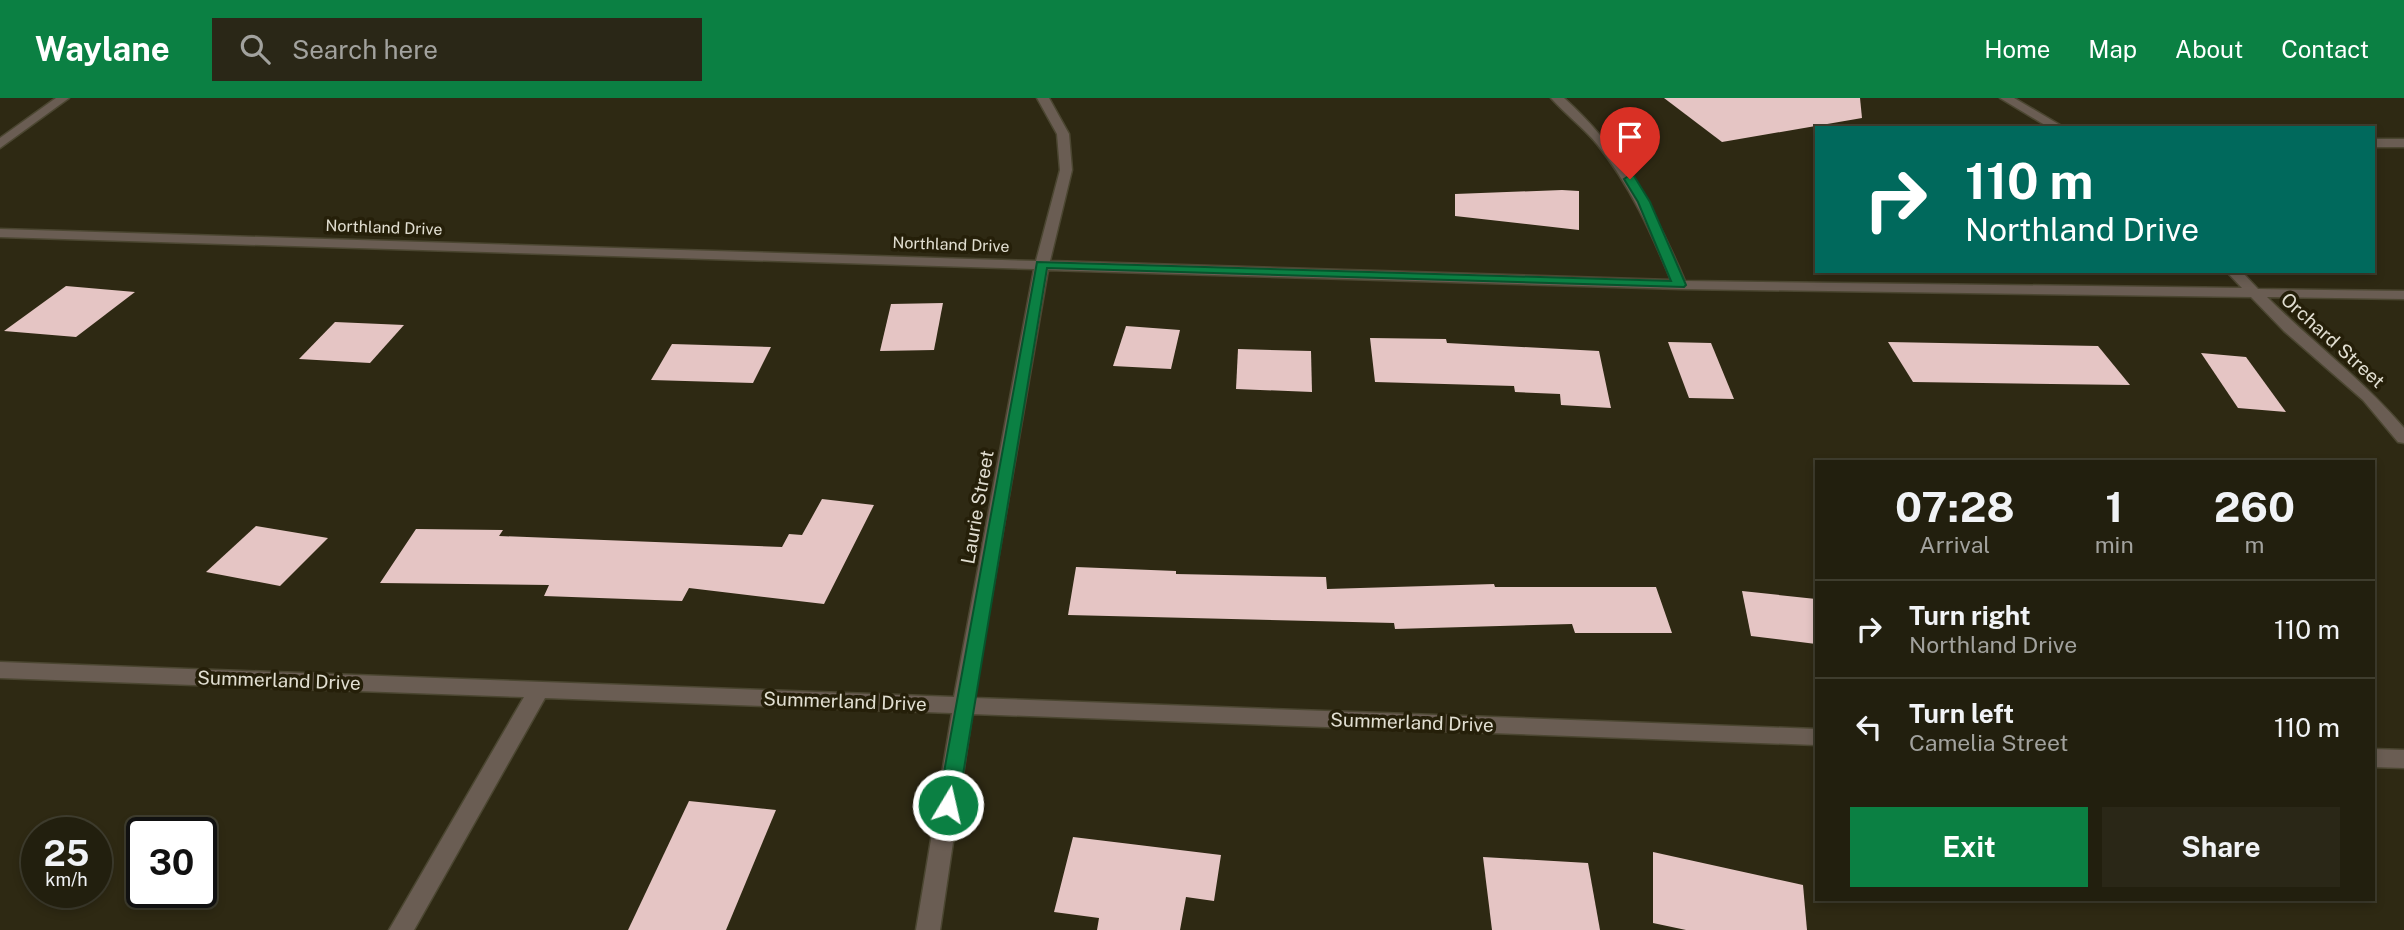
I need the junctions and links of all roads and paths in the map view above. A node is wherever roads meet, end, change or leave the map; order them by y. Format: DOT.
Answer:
graph roads {
  1 [pos="63,98"];
  2 [pos="1043,98"];
  3 [pos="1557,98"];
  4 [pos="2006,98"];
  5 [pos="2055,126"];
  6 [pos="2375,143"];
  7 [pos="2404,143"];
  8 [pos="0,144"];
  9 [pos="0,233"];
  10 [pos="1042,264"];
  11 [pos="2235,273"];
  12 [pos="1679,285"];
  13 [pos="2256,293"];
  14 [pos="2404,295"];
  15 [pos="2404,438"];
  16 [pos="0,670"];
  17 [pos="539,690"];
  18 [pos="963,705"];
  19 [pos="1815,737"];
  20 [pos="2375,758"];
  21 [pos="2404,759"];
  22 [pos="401,930"];
  23 [pos="928,930"];
  1 -- 8 [label="street"];
  2 -- 10 [label="street, Laurie Street"];
  3 -- 12 [label="street"];
  4 -- 5 [label="street"];
  6 -- 7 [label="street"];
  9 -- 10 [label="street, Northland Drive"];
  10 -- 12 [label="street, Northland Drive"];
  10 -- 18 [label="street, Laurie Street"];
  11 -- 13 [label="street, Orchard Street"];
  12 -- 13 [label="street, Northland Drive"];
  13 -- 14 [label="street, Northland Drive"];
  13 -- 15 [label="street, Orchard Street"];
  16 -- 17 [label="street, Summerland Drive"];
  17 -- 18 [label="street, Summerland Drive"];
  17 -- 22 [label="street"];
  18 -- 19 [label="street, Summerland Drive"];
  18 -- 23 [label="street, Laurie Street"];
  20 -- 21 [label="street"];
}
